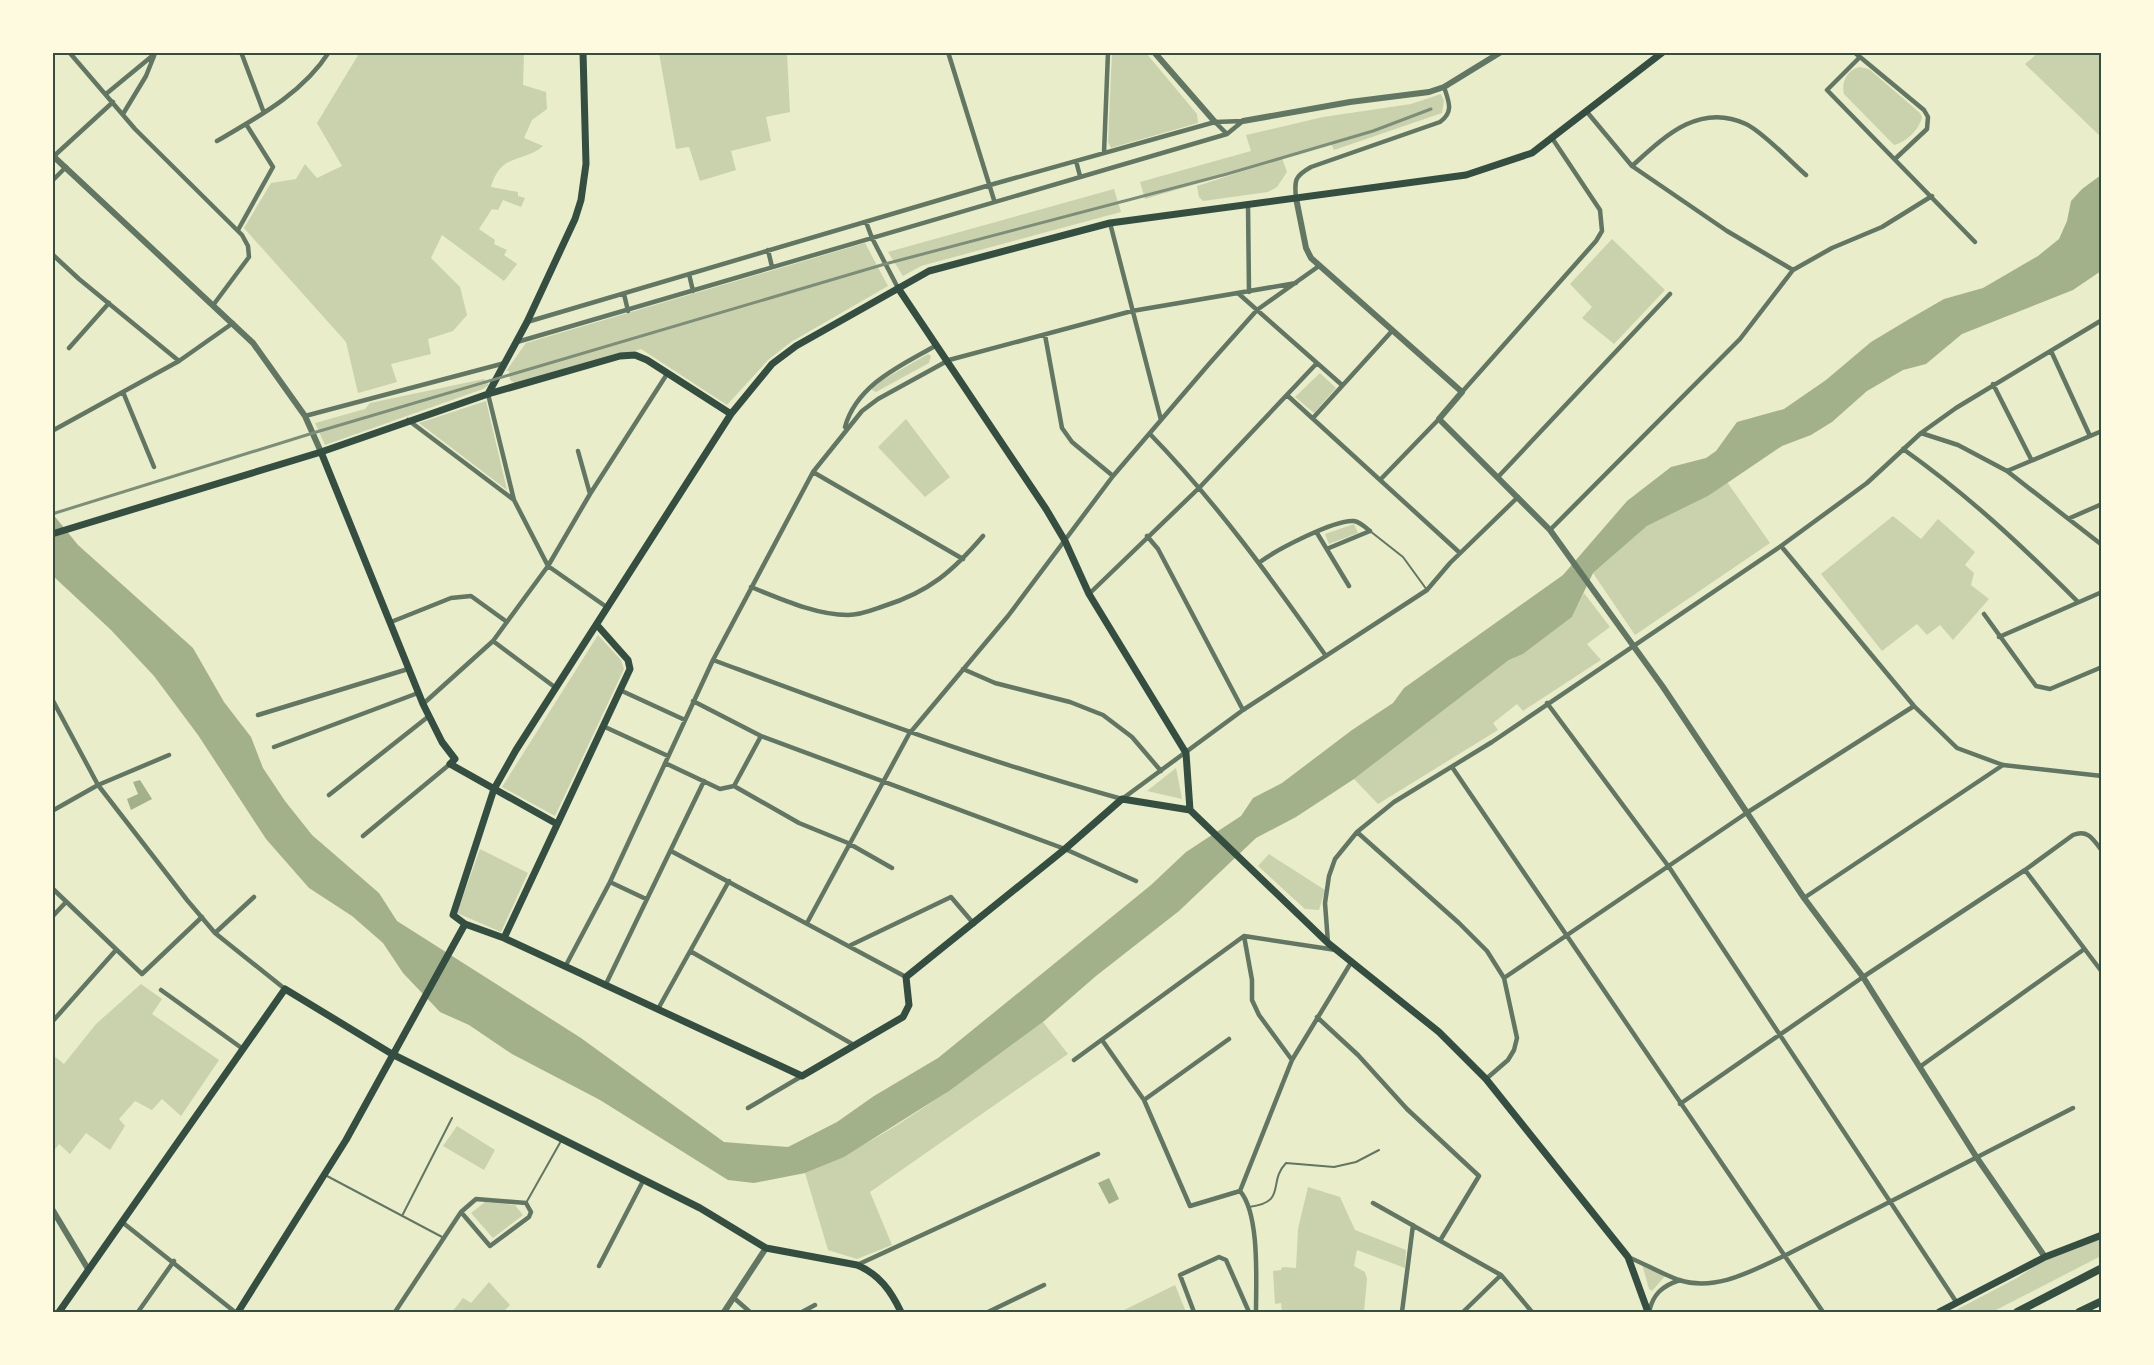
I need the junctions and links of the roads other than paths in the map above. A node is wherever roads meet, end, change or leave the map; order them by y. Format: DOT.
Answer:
graph roads {
  1 [pos="69,52"];
  2 [pos="329,52"];
  3 [pos="583,52"];
  4 [pos="948,52"];
  5 [pos="1108,52"];
  6 [pos="1154,52"];
  7 [pos="1501,52"];
  8 [pos="1663,52"];
  9 [pos="1854,52"];
  10 [pos="243,53"];
  11 [pos="155,54"];
  12 [pos="1860,57"];
  13 [pos="1444,87"];
  14 [pos="106,94"];
  15 [pos="113,102"];
  16 [pos="1587,112"];
  17 [pos="264,113"];
  18 [pos="123,114"];
  19 [pos="1243,121"];
  20 [pos="1215,122"];
  21 [pos="246,124"];
  22 [pos="1227,134"];
  23 [pos="1552,138"];
  24 [pos="1156,139"];
  25 [pos="217,141"];
  26 [pos="1104,153"];
  27 [pos="1161,153"];
  28 [pos="53,156"];
  29 [pos="1895,159"];
  30 [pos="1076,161"];
  31 [pos="1632,166"];
  32 [pos="66,167"];
  33 [pos="1806,175"];
  34 [pos="1080,176"];
  35 [pos="52,180"];
  36 [pos="990,185"];
  37 [pos="1932,196"];
  38 [pos="1296,198"];
  39 [pos="994,200"];
  40 [pos="1248,204"];
  41 [pos="866,222"];
  42 [pos="1110,223"];
  43 [pos="238,230"];
  44 [pos="872,238"];
  45 [pos="1975,242"];
  46 [pos="768,250"];
  47 [pos="52,254"];
  48 [pos="1319,266"];
  49 [pos="772,267"];
  50 [pos="1793,270"];
  51 [pos="689,274"];
  52 [pos="1296,283"];
  53 [pos="898,288"];
  54 [pos="693,291"];
  55 [pos="1249,292"];
  56 [pos="624,294"];
  57 [pos="1239,294"];
  58 [pos="1670,294"];
  59 [pos="109,303"];
  60 [pos="214,304"];
  61 [pos="1257,310"];
  62 [pos="628,311"];
  63 [pos="1132,311"];
  64 [pos="2102,320"];
  65 [pos="527,322"];
  66 [pos="233,323"];
  67 [pos="1392,332"];
  68 [pos="1045,335"];
  69 [pos="517,342"];
  70 [pos="938,344"];
  71 [pos="69,348"];
  72 [pos="2051,351"];
  73 [pos="949,360"];
  74 [pos="179,361"];
  75 [pos="505,363"];
  76 [pos="1317,363"];
  77 [pos="667,374"];
  78 [pos="1993,384"];
  79 [pos="1342,386"];
  80 [pos="123,392"];
  81 [pos="1462,392"];
  82 [pos="488,394"];
  83 [pos="1288,396"];
  84 [pos="730,414"];
  85 [pos="304,416"];
  86 [pos="1313,418"];
  87 [pos="1439,419"];
  88 [pos="408,420"];
  89 [pos="1161,420"];
  90 [pos="845,429"];
  91 [pos="53,431"];
  92 [pos="2102,431"];
  93 [pos="1921,433"];
  94 [pos="1150,434"];
  95 [pos="2090,436"];
  96 [pos="1902,449"];
  97 [pos="578,451"];
  98 [pos="321,452"];
  99 [pos="2031,459"];
  100 [pos="154,467"];
  101 [pos="2007,471"];
  102 [pos="813,472"];
  103 [pos="1113,476"];
  104 [pos="1498,477"];
  105 [pos="1380,480"];
  106 [pos="1200,488"];
  107 [pos="590,494"];
  108 [pos="1518,497"];
  109 [pos="514,500"];
  110 [pos="2102,504"];
  111 [pos="2070,518"];
  112 [pos="1550,530"];
  113 [pos="1370,531"];
  114 [pos="1317,532"];
  115 [pos="55,533"];
  116 [pos="983,536"];
  117 [pos="1147,536"];
  118 [pos="1065,541"];
  119 [pos="2102,545"];
  120 [pos="1781,546"];
  121 [pos="1329,548"];
  122 [pos="1460,553"];
  123 [pos="963,559"];
  124 [pos="1260,562"];
  125 [pos="548,566"];
  126 [pos="1350,586"];
  127 [pos="751,588"];
  128 [pos="1427,590"];
  129 [pos="2102,592"];
  130 [pos="1089,594"];
  131 [pos="2077,601"];
  132 [pos="608,608"];
  133 [pos="1984,614"];
  134 [pos="391,622"];
  135 [pos="507,622"];
  136 [pos="597,626"];
  137 [pos="1999,638"];
  138 [pos="493,640"];
  139 [pos="1632,645"];
  140 [pos="1326,656"];
  141 [pos="713,660"];
  142 [pos="2102,667"];
  143 [pos="408,669"];
  144 [pos="963,669"];
  145 [pos="556,688"];
  146 [pos="622,691"];
  147 [pos="418,693"];
  148 [pos="52,699"];
  149 [pos="693,701"];
  150 [pos="1547,703"];
  151 [pos="423,704"];
  152 [pos="1914,706"];
  153 [pos="1243,710"];
  154 [pos="258,715"];
  155 [pos="429,716"];
  156 [pos="685,720"];
  157 [pos="605,727"];
  158 [pos="909,734"];
  159 [pos="761,736"];
  160 [pos="274,747"];
  161 [pos="1186,753"];
  162 [pos="169,755"];
  163 [pos="669,756"];
  164 [pos="665,763"];
  165 [pos="450,764"];
  166 [pos="2003,765"];
  167 [pos="1452,767"];
  168 [pos="1161,771"];
  169 [pos="2102,776"];
  170 [pos="704,781"];
  171 [pos="883,782"];
  172 [pos="99,785"];
  173 [pos="734,786"];
  174 [pos="494,789"];
  175 [pos="329,795"];
  176 [pos="1122,799"];
  177 [pos="52,802"];
  178 [pos="55,809"];
  179 [pos="1190,810"];
  180 [pos="1748,812"];
  181 [pos="557,824"];
  182 [pos="1358,832"];
  183 [pos="363,836"];
  184 [pos="848,843"];
  185 [pos="1065,849"];
  186 [pos="671,851"];
  187 [pos="2102,851"];
  188 [pos="892,867"];
  189 [pos="1669,867"];
  190 [pos="2025,870"];
  191 [pos="729,881"];
  192 [pos="1136,881"];
  193 [pos="610,882"];
  194 [pos="52,888"];
  195 [pos="254,897"];
  196 [pos="1804,897"];
  197 [pos="646,899"];
  198 [pos="66,902"];
  199 [pos="52,917"];
  200 [pos="202,917"];
  201 [pos="465,924"];
  202 [pos="807,924"];
  203 [pos="974,924"];
  204 [pos="215,933"];
  205 [pos="1244,936"];
  206 [pos="1567,936"];
  207 [pos="504,939"];
  208 [pos="1328,943"];
  209 [pos="851,945"];
  210 [pos="117,950"];
  211 [pos="2083,950"];
  212 [pos="690,951"];
  213 [pos="1339,951"];
  214 [pos="1352,961"];
  215 [pos="564,969"];
  216 [pos="2102,972"];
  217 [pos="906,977"];
  218 [pos="1863,977"];
  219 [pos="1504,978"];
  220 [pos="605,986"];
  221 [pos="285,989"];
  222 [pos="161,990"];
  223 [pos="658,1009"];
  224 [pos="1317,1017"];
  225 [pos="52,1022"];
  226 [pos="1781,1035"];
  227 [pos="1228,1039"];
  228 [pos="1102,1040"];
  229 [pos="854,1045"];
  230 [pos="243,1049"];
  231 [pos="392,1054"];
  232 [pos="1074,1060"];
  233 [pos="1292,1060"];
  234 [pos="1921,1066"];
  235 [pos="802,1076"];
  236 [pos="1486,1079"];
  237 [pos="1144,1100"];
  238 [pos="1680,1104"];
  239 [pos="748,1108"];
  240 [pos="2073,1108"];
  241 [pos="452,1118"];
  242 [pos="561,1141"];
  243 [pos="1379,1150"];
  244 [pos="1098,1154"];
  245 [pos="1977,1158"];
  246 [pos="325,1175"];
  247 [pos="643,1181"];
  248 [pos="1240,1191"];
  249 [pos="1891,1202"];
  250 [pos="526,1203"];
  251 [pos="1373,1203"];
  252 [pos="1250,1207"];
  253 [pos="52,1209"];
  254 [pos="461,1212"];
  255 [pos="402,1216"];
  256 [pos="122,1222"];
  257 [pos="1413,1226"];
  258 [pos="2102,1235"];
  259 [pos="444,1238"];
  260 [pos="1441,1239"];
  261 [pos="766,1248"];
  262 [pos="1786,1255"];
  263 [pos="1628,1257"];
  264 [pos="2045,1257"];
  265 [pos="174,1261"];
  266 [pos="857,1265"];
  267 [pos="600,1266"];
  268 [pos="2102,1268"];
  269 [pos="88,1269"];
  270 [pos="1501,1275"];
  271 [pos="1680,1280"];
  272 [pos="1044,1285"];
  273 [pos="734,1298"];
  274 [pos="2102,1301"];
  275 [pos="1957,1303"];
  276 [pos="815,1305"];
  277 [pos="59,1312"];
  278 [pos="138,1312"];
  279 [pos="236,1312"];
  280 [pos="395,1312"];
  281 [pos="724,1312"];
  282 [pos="750,1312"];
  283 [pos="802,1312"];
  284 [pos="901,1312"];
  285 [pos="988,1312"];
  286 [pos="1194,1312"];
  287 [pos="1249,1312"];
  288 [pos="1256,1312"];
  289 [pos="1402,1312"];
  290 [pos="1463,1312"];
  291 [pos="1532,1312"];
  292 [pos="1648,1312"];
  293 [pos="1823,1312"];
  294 [pos="1939,1312"];
  295 [pos="2017,1312"];
  296 [pos="2079,1312"];
  1 -- 14 [label="street"];
  2 -- 17 [label="street"];
  3 -- 65 [label="main road"];
  4 -- 36 [label="street"];
  5 -- 26 [label="street"];
  6 -- 20 [label="street"];
  7 -- 13 [label="street"];
  8 -- 16 [label="main road"];
  9 -- 12 [label="street"];
  10 -- 17 [label="street"];
  11 -- 14 [label="street"];
  11 -- 18 [label="street"];
  12 -- 29 [label="street"];
  12 -- 29 [label="street"];
  13 -- 19 [label="street"];
  13 -- 38 [label="street"];
  14 -- 15 [label="street"];
  15 -- 18 [label="street"];
  15 -- 28 [label="street"];
  16 -- 23 [label="main road"];
  16 -- 31 [label="street"];
  17 -- 21 [label="street"];
  18 -- 43 [label="street"];
  19 -- 20 [label="street"];
  19 -- 22 [label="street"];
  20 -- 22 [label="street"];
  20 -- 24 [label="street"];
  21 -- 25 [label="street"];
  21 -- 43 [label="street"];
  22 -- 27 [label="street"];
  23 -- 38 [label="main road"];
  23 -- 81 [label="street"];
  24 -- 26 [label="street"];
  24 -- 27 [label="street"];
  26 -- 30 [label="street"];
  27 -- 34 [label="street"];
  28 -- 32 [label="street"];
  29 -- 37 [label="street"];
  30 -- 34 [label="street"];
  30 -- 36 [label="street"];
  31 -- 33 [label="street"];
  31 -- 50 [label="street"];
  32 -- 35 [label="street"];
  32 -- 60 [label="street"];
  34 -- 39 [label="street"];
  36 -- 39 [label="street"];
  36 -- 41 [label="street"];
  37 -- 45 [label="street"];
  37 -- 50 [label="street"];
  38 -- 40 [label="main road"];
  38 -- 48 [label="street"];
  39 -- 44 [label="street"];
  40 -- 42 [label="main road"];
  40 -- 55 [label="street"];
  41 -- 44 [label="street"];
  41 -- 46 [label="street"];
  42 -- 53 [label="main road"];
  42 -- 63 [label="street"];
  43 -- 60 [label="street"];
  44 -- 49 [label="street"];
  44 -- 53 [label="street"];
  46 -- 49 [label="street"];
  46 -- 51 [label="street"];
  47 -- 59 [label="street"];
  48 -- 52 [label="street"];
  48 -- 67 [label="street"];
  49 -- 54 [label="street"];
  50 -- 112 [label="street"];
  51 -- 54 [label="street"];
  51 -- 56 [label="street"];
  52 -- 55 [label="street"];
  52 -- 61 [label="street"];
  53 -- 70 [label="main road"];
  53 -- 84 [label="main road"];
  54 -- 62 [label="street"];
  55 -- 57 [label="street"];
  56 -- 62 [label="street"];
  56 -- 65 [label="street"];
  57 -- 61 [label="street"];
  57 -- 63 [label="street"];
  58 -- 104 [label="street"];
  59 -- 71 [label="street"];
  59 -- 74 [label="street"];
  60 -- 66 [label="street"];
  61 -- 76 [label="street"];
  61 -- 89 [label="street"];
  62 -- 69 [label="street"];
  63 -- 68 [label="street"];
  63 -- 89 [label="street"];
  64 -- 72 [label="street"];
  65 -- 69 [label="main road"];
  66 -- 74 [label="street"];
  66 -- 85 [label="street"];
  67 -- 79 [label="street"];
  67 -- 81 [label="street"];
  68 -- 73 [label="street"];
  68 -- 103 [label="street"];
  69 -- 75 [label="main road"];
  70 -- 73 [label="main road"];
  70 -- 90 [label="street"];
  72 -- 78 [label="street"];
  72 -- 95 [label="street"];
  73 -- 90 [label="street"];
  73 -- 118 [label="main road"];
  74 -- 80 [label="street"];
  75 -- 82 [label="main road"];
  75 -- 85 [label="street"];
  76 -- 79 [label="street"];
  76 -- 83 [label="street"];
  77 -- 82 [label="main road"];
  77 -- 84 [label="main road"];
  77 -- 107 [label="street"];
  78 -- 93 [label="street"];
  78 -- 99 [label="street"];
  79 -- 86 [label="street"];
  80 -- 91 [label="street"];
  80 -- 100 [label="street"];
  81 -- 87 [label="street"];
  82 -- 88 [label="main road"];
  82 -- 109 [label="street"];
  83 -- 86 [label="street"];
  83 -- 106 [label="street"];
  84 -- 132 [label="main road"];
  85 -- 98 [label="street"];
  86 -- 105 [label="street"];
  87 -- 104 [label="street"];
  87 -- 105 [label="street"];
  88 -- 98 [label="main road"];
  88 -- 109 [label="street"];
  89 -- 94 [label="street"];
  90 -- 102 [label="street"];
  92 -- 95 [label="street"];
  93 -- 96 [label="street"];
  93 -- 101 [label="street"];
  94 -- 103 [label="street"];
  94 -- 106 [label="street"];
  95 -- 99 [label="street"];
  96 -- 120 [label="street"];
  96 -- 131 [label="street"];
  97 -- 107 [label="street"];
  98 -- 115 [label="main road"];
  98 -- 134 [label="main road"];
  99 -- 101 [label="street"];
  101 -- 111 [label="street"];
  102 -- 123 [label="street"];
  102 -- 127 [label="street"];
  103 -- 118 [label="street"];
  104 -- 108 [label="street"];
  105 -- 122 [label="street"];
  106 -- 117 [label="street"];
  106 -- 124 [label="street"];
  107 -- 125 [label="street"];
  108 -- 112 [label="street"];
  108 -- 122 [label="street"];
  109 -- 125 [label="street"];
  110 -- 111 [label="street"];
  111 -- 119 [label="street"];
  112 -- 139 [label="street"];
  113 -- 114 [label="street"];
  113 -- 121 [label="street"];
  113 -- 128 [label="lane"];
  114 -- 121 [label="street"];
  114 -- 124 [label="street"];
  116 -- 123 [label="street"];
  117 -- 130 [label="street"];
  117 -- 153 [label="street"];
  118 -- 130 [label="main road"];
  118 -- 144 [label="street"];
  120 -- 139 [label="street"];
  120 -- 152 [label="street"];
  121 -- 126 [label="street"];
  122 -- 128 [label="street"];
  123 -- 127 [label="street"];
  124 -- 140 [label="street"];
  125 -- 132 [label="street"];
  125 -- 135 [label="street"];
  127 -- 141 [label="street"];
  128 -- 140 [label="street"];
  129 -- 131 [label="street"];
  130 -- 161 [label="main road"];
  131 -- 137 [label="street"];
  132 -- 136 [label="main road"];
  133 -- 137 [label="street"];
  134 -- 135 [label="street"];
  134 -- 143 [label="main road"];
  135 -- 138 [label="street"];
  136 -- 145 [label="main road"];
  136 -- 146 [label="main road"];
  137 -- 142 [label="street"];
  138 -- 145 [label="street"];
  138 -- 151 [label="street"];
  139 -- 150 [label="street"];
  139 -- 180 [label="street"];
  140 -- 153 [label="street"];
  141 -- 149 [label="street"];
  141 -- 158 [label="street"];
  143 -- 147 [label="main road"];
  143 -- 154 [label="street"];
  144 -- 158 [label="street"];
  144 -- 168 [label="street"];
  145 -- 174 [label="main road"];
  146 -- 156 [label="street"];
  146 -- 157 [label="main road"];
  147 -- 151 [label="main road"];
  147 -- 160 [label="street"];
  148 -- 172 [label="street"];
  149 -- 156 [label="street"];
  149 -- 159 [label="street"];
  150 -- 167 [label="street"];
  150 -- 189 [label="street"];
  151 -- 155 [label="main road"];
  152 -- 166 [label="street"];
  152 -- 180 [label="street"];
  153 -- 161 [label="street"];
  155 -- 165 [label="main road"];
  155 -- 175 [label="street"];
  156 -- 163 [label="street"];
  157 -- 163 [label="street"];
  157 -- 181 [label="main road"];
  158 -- 171 [label="street"];
  158 -- 176 [label="street"];
  159 -- 171 [label="street"];
  159 -- 173 [label="street"];
  161 -- 168 [label="street"];
  161 -- 179 [label="main road"];
  162 -- 172 [label="street"];
  163 -- 164 [label="street"];
  164 -- 170 [label="street"];
  164 -- 193 [label="street"];
  165 -- 174 [label="main road"];
  165 -- 183 [label="street"];
  166 -- 169 [label="street"];
  166 -- 196 [label="street"];
  167 -- 182 [label="street"];
  167 -- 206 [label="street"];
  168 -- 176 [label="street"];
  170 -- 173 [label="street"];
  170 -- 186 [label="street"];
  171 -- 184 [label="street"];
  171 -- 185 [label="street"];
  172 -- 178 [label="street"];
  172 -- 200 [label="street"];
  173 -- 184 [label="street"];
  174 -- 181 [label="main road"];
  174 -- 201 [label="main road"];
  176 -- 179 [label="main road"];
  176 -- 185 [label="main road"];
  177 -- 178 [label="street"];
  179 -- 208 [label="main road"];
  180 -- 189 [label="street"];
  180 -- 196 [label="street"];
  181 -- 207 [label="main road"];
  182 -- 208 [label="street"];
  182 -- 219 [label="street"];
  184 -- 188 [label="street"];
  184 -- 202 [label="street"];
  185 -- 192 [label="street"];
  185 -- 203 [label="main road"];
  186 -- 191 [label="street"];
  186 -- 197 [label="street"];
  187 -- 190 [label="street"];
  189 -- 206 [label="street"];
  189 -- 226 [label="street"];
  190 -- 211 [label="street"];
  190 -- 218 [label="street"];
  191 -- 202 [label="street"];
  191 -- 212 [label="street"];
  193 -- 197 [label="street"];
  193 -- 215 [label="street"];
  194 -- 198 [label="street"];
  195 -- 204 [label="street"];
  196 -- 218 [label="street"];
  197 -- 220 [label="street"];
  198 -- 199 [label="street"];
  198 -- 210 [label="street"];
  200 -- 204 [label="street"];
  200 -- 210 [label="street"];
  201 -- 207 [label="main road"];
  201 -- 231 [label="main road"];
  202 -- 209 [label="street"];
  203 -- 209 [label="street"];
  203 -- 217 [label="main road"];
  204 -- 221 [label="street"];
  205 -- 213 [label="street"];
  205 -- 228 [label="street"];
  205 -- 233 [label="street"];
  206 -- 219 [label="street"];
  206 -- 238 [label="street"];
  207 -- 215 [label="main road"];
  208 -- 213 [label="main road"];
  209 -- 217 [label="street"];
  210 -- 225 [label="street"];
  211 -- 216 [label="street"];
  211 -- 234 [label="street"];
  212 -- 223 [label="street"];
  212 -- 229 [label="street"];
  213 -- 214 [label="main road"];
  214 -- 224 [label="street"];
  214 -- 236 [label="main road"];
  215 -- 220 [label="main road"];
  217 -- 229 [label="main road"];
  218 -- 226 [label="street"];
  218 -- 234 [label="street"];
  219 -- 236 [label="street"];
  220 -- 223 [label="main road"];
  221 -- 230 [label="main road"];
  221 -- 231 [label="main road"];
  222 -- 230 [label="street"];
  223 -- 235 [label="main road"];
  224 -- 233 [label="street"];
  224 -- 260 [label="street"];
  226 -- 238 [label="street"];
  226 -- 249 [label="street"];
  227 -- 237 [label="street"];
  228 -- 232 [label="street"];
  228 -- 237 [label="street"];
  229 -- 235 [label="main road"];
  230 -- 256 [label="main road"];
  231 -- 242 [label="main road"];
  231 -- 246 [label="main road"];
  233 -- 248 [label="street"];
  234 -- 245 [label="street"];
  235 -- 239 [label="street"];
  236 -- 263 [label="main road"];
  237 -- 248 [label="street"];
  238 -- 262 [label="street"];
  240 -- 245 [label="street"];
  241 -- 255 [label="lane"];
  242 -- 247 [label="main road"];
  242 -- 250 [label="lane"];
  243 -- 252 [label="lane"];
  244 -- 266 [label="street"];
  245 -- 249 [label="street"];
  245 -- 264 [label="street"];
  246 -- 255 [label="lane"];
  246 -- 279 [label="main road"];
  247 -- 261 [label="main road"];
  247 -- 267 [label="street"];
  248 -- 252 [label="street"];
  249 -- 262 [label="street"];
  249 -- 275 [label="street"];
  250 -- 254 [label="street"];
  250 -- 254 [label="street"];
  251 -- 257 [label="street"];
  252 -- 288 [label="street"];
  253 -- 269 [label="street"];
  254 -- 259 [label="street"];
  255 -- 259 [label="lane"];
  256 -- 265 [label="street"];
  256 -- 269 [label="main road"];
  257 -- 260 [label="street"];
  257 -- 289 [label="street"];
  258 -- 264 [label="main road"];
  259 -- 280 [label="street"];
  260 -- 270 [label="street"];
  261 -- 266 [label="main road"];
  261 -- 273 [label="street"];
  262 -- 271 [label="street"];
  262 -- 293 [label="street"];
  263 -- 271 [label="street"];
  263 -- 292 [label="main road"];
  264 -- 275 [label="main road"];
  265 -- 278 [label="street"];
  265 -- 279 [label="street"];
  266 -- 284 [label="main road"];
  268 -- 295 [label="highway"];
  269 -- 277 [label="main road"];
  270 -- 290 [label="street"];
  270 -- 291 [label="street"];
  271 -- 292 [label="street"];
  272 -- 285 [label="street"];
  273 -- 281 [label="street"];
  273 -- 282 [label="street"];
  274 -- 296 [label="highway"];
  275 -- 294 [label="main road"];
  276 -- 283 [label="street"];
  286 -- 287 [label="street"];
}
